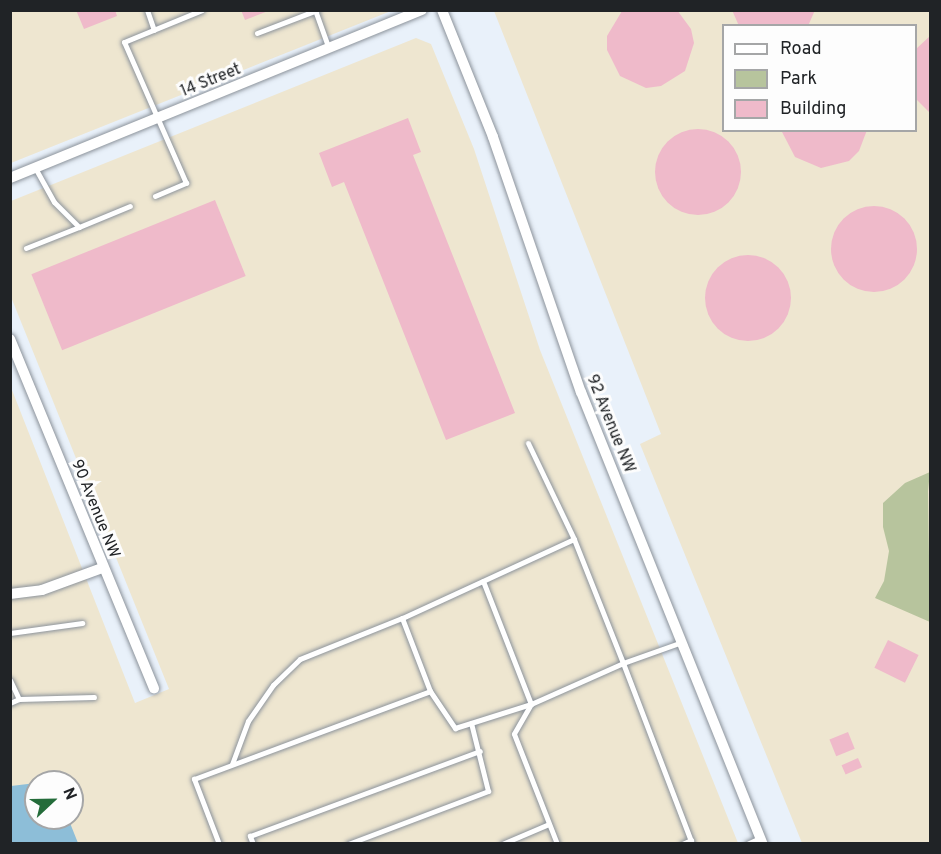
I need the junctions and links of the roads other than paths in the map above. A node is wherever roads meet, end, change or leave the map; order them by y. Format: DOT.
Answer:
graph roads {
  1 [pos="147,10"];
  2 [pos="202,10"];
  3 [pos="422,10"];
  4 [pos="442,10"];
  5 [pos="316,11"];
  6 [pos="154,30"];
  7 [pos="257,33"];
  8 [pos="329,48"];
  9 [pos="158,118"];
  10 [pos="35,168"];
  11 [pos="10,178"];
  12 [pos="155,196"];
  13 [pos="130,206"];
  14 [pos="79,227"];
  15 [pos="26,248"];
  16 [pos="10,339"];
  17 [pos="528,443"];
  18 [pos="574,539"];
  19 [pos="102,568"];
  20 [pos="483,581"];
  21 [pos="10,594"];
  22 [pos="402,618"];
  23 [pos="82,624"];
  24 [pos="10,633"];
  25 [pos="682,642"];
  26 [pos="623,663"];
  27 [pos="10,680"];
  28 [pos="154,688"];
  29 [pos="430,691"];
  30 [pos="94,698"];
  31 [pos="19,699"];
  32 [pos="10,703"];
  33 [pos="531,704"];
  34 [pos="471,723"];
  35 [pos="480,750"];
  36 [pos="232,764"];
  37 [pos="549,824"];
  38 [pos="762,841"];
  39 [pos="692,842"];
  40 [pos="219,843"];
  41 [pos="253,843"];
  42 [pos="348,843"];
  43 [pos="502,843"];
  44 [pos="557,843"];
  45 [pos="682,843"];
  46 [pos="747,843"];
  1 -- 6 [label="lane"];
  2 -- 6 [label="lane"];
  3 -- 8 [label="street, 14 Street"];
  4 -- 25 [label="street, 92 Avenue NW"];
  5 -- 7 [label="lane"];
  5 -- 8 [label="lane"];
  6 -- 9 [label="lane"];
  8 -- 9 [label="street, 14 Street"];
  9 -- 10 [label="street, 14 Street"];
  9 -- 12 [label="lane"];
  10 -- 11 [label="street, 14 Street"];
  10 -- 14 [label="lane"];
  13 -- 14 [label="lane"];
  14 -- 15 [label="lane"];
  16 -- 19 [label="street, 90 Avenue NW"];
  17 -- 18 [label="lane"];
  18 -- 20 [label="lane"];
  18 -- 26 [label="lane"];
  19 -- 21 [label="street"];
  19 -- 28 [label="street, 90 Avenue NW"];
  20 -- 22 [label="lane"];
  20 -- 33 [label="lane"];
  22 -- 29 [label="lane"];
  22 -- 36 [label="lane"];
  23 -- 24 [label="lane"];
  25 -- 26 [label="lane"];
  25 -- 38 [label="street, 92 Avenue NW"];
  26 -- 33 [label="lane"];
  26 -- 39 [label="lane"];
  27 -- 31 [label="lane"];
  29 -- 34 [label="lane"];
  29 -- 36 [label="lane"];
  30 -- 31 [label="lane"];
  31 -- 32 [label="lane"];
  33 -- 34 [label="lane"];
  33 -- 37 [label="lane"];
  34 -- 35 [label="lane"];
  35 -- 41 [label="lane"];
  35 -- 42 [label="lane"];
  36 -- 40 [label="lane"];
  37 -- 43 [label="lane"];
  37 -- 44 [label="lane"];
  38 -- 46 [label="lane"];
  39 -- 45 [label="lane"];
}
